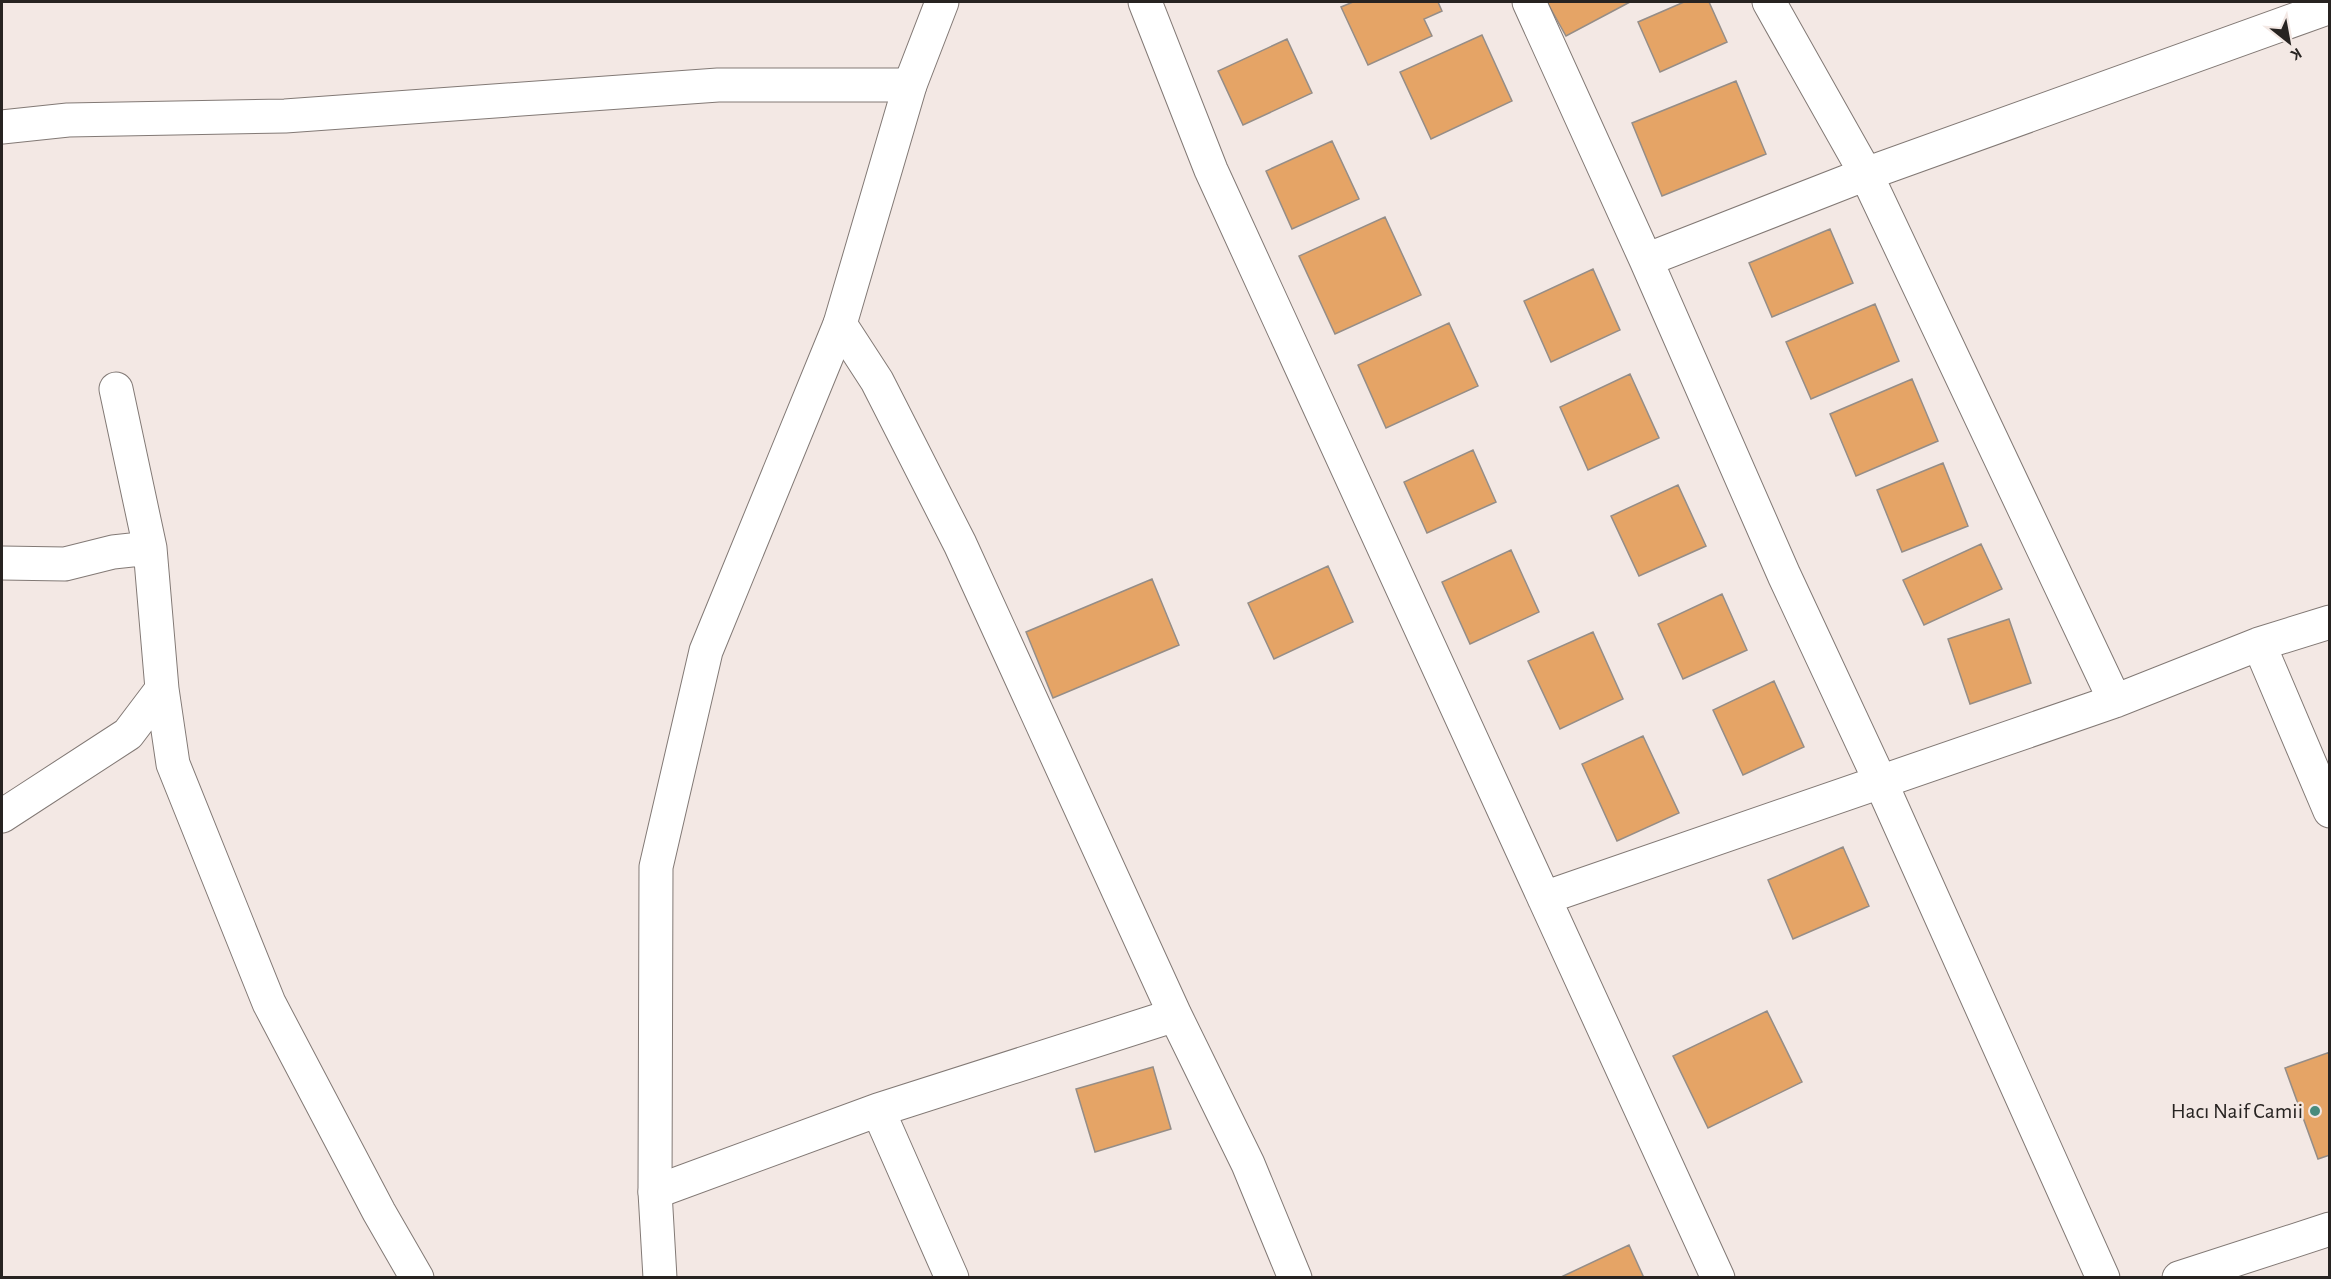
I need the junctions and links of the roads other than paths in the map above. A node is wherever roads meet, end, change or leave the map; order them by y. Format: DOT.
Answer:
graph roads {
  1 [pos="942,2"];
  2 [pos="1145,2"];
  3 [pos="1529,2"];
  4 [pos="1769,2"];
  5 [pos="2330,7"];
  6 [pos="910,85"];
  7 [pos="2,127"];
  8 [pos="1866,174"];
  9 [pos="1646,260"];
  10 [pos="840,324"];
  11 [pos="116,389"];
  12 [pos="150,548"];
  13 [pos="2,563"];
  14 [pos="2330,622"];
  15 [pos="2259,644"];
  16 [pos="162,689"];
  17 [pos="2115,701"];
  18 [pos="1881,783"];
  19 [pos="2330,811"];
  20 [pos="2,816"];
  21 [pos="1545,898"];
  22 [pos="1175,1015"];
  23 [pos="878,1110"];
  24 [pos="655,1192"];
  25 [pos="2330,1229"];
  26 [pos="417,1278"];
  27 [pos="660,1278"];
  28 [pos="952,1278"];
  29 [pos="1295,1278"];
  30 [pos="1718,1278"];
  31 [pos="2103,1278"];
  32 [pos="2179,1278"];
  1 -- 6 [label="street"];
  2 -- 21 [label="street"];
  3 -- 9 [label="street"];
  4 -- 8 [label="street"];
  5 -- 8 [label="street"];
  6 -- 7 [label="street"];
  6 -- 10 [label="street"];
  8 -- 9 [label="street"];
  8 -- 17 [label="street"];
  9 -- 18 [label="street"];
  10 -- 22 [label="street"];
  10 -- 24 [label="street"];
  11 -- 12 [label="street"];
  12 -- 13 [label="street"];
  12 -- 16 [label="street"];
  14 -- 15 [label="street"];
  15 -- 17 [label="street"];
  15 -- 19 [label="street"];
  16 -- 20 [label="street"];
  16 -- 26 [label="street"];
  17 -- 18 [label="street"];
  18 -- 21 [label="street"];
  18 -- 31 [label="street"];
  21 -- 30 [label="street"];
  22 -- 23 [label="street"];
  22 -- 29 [label="street"];
  23 -- 24 [label="street"];
  23 -- 28 [label="street"];
  24 -- 27 [label="street"];
  25 -- 32 [label="street"];
}
